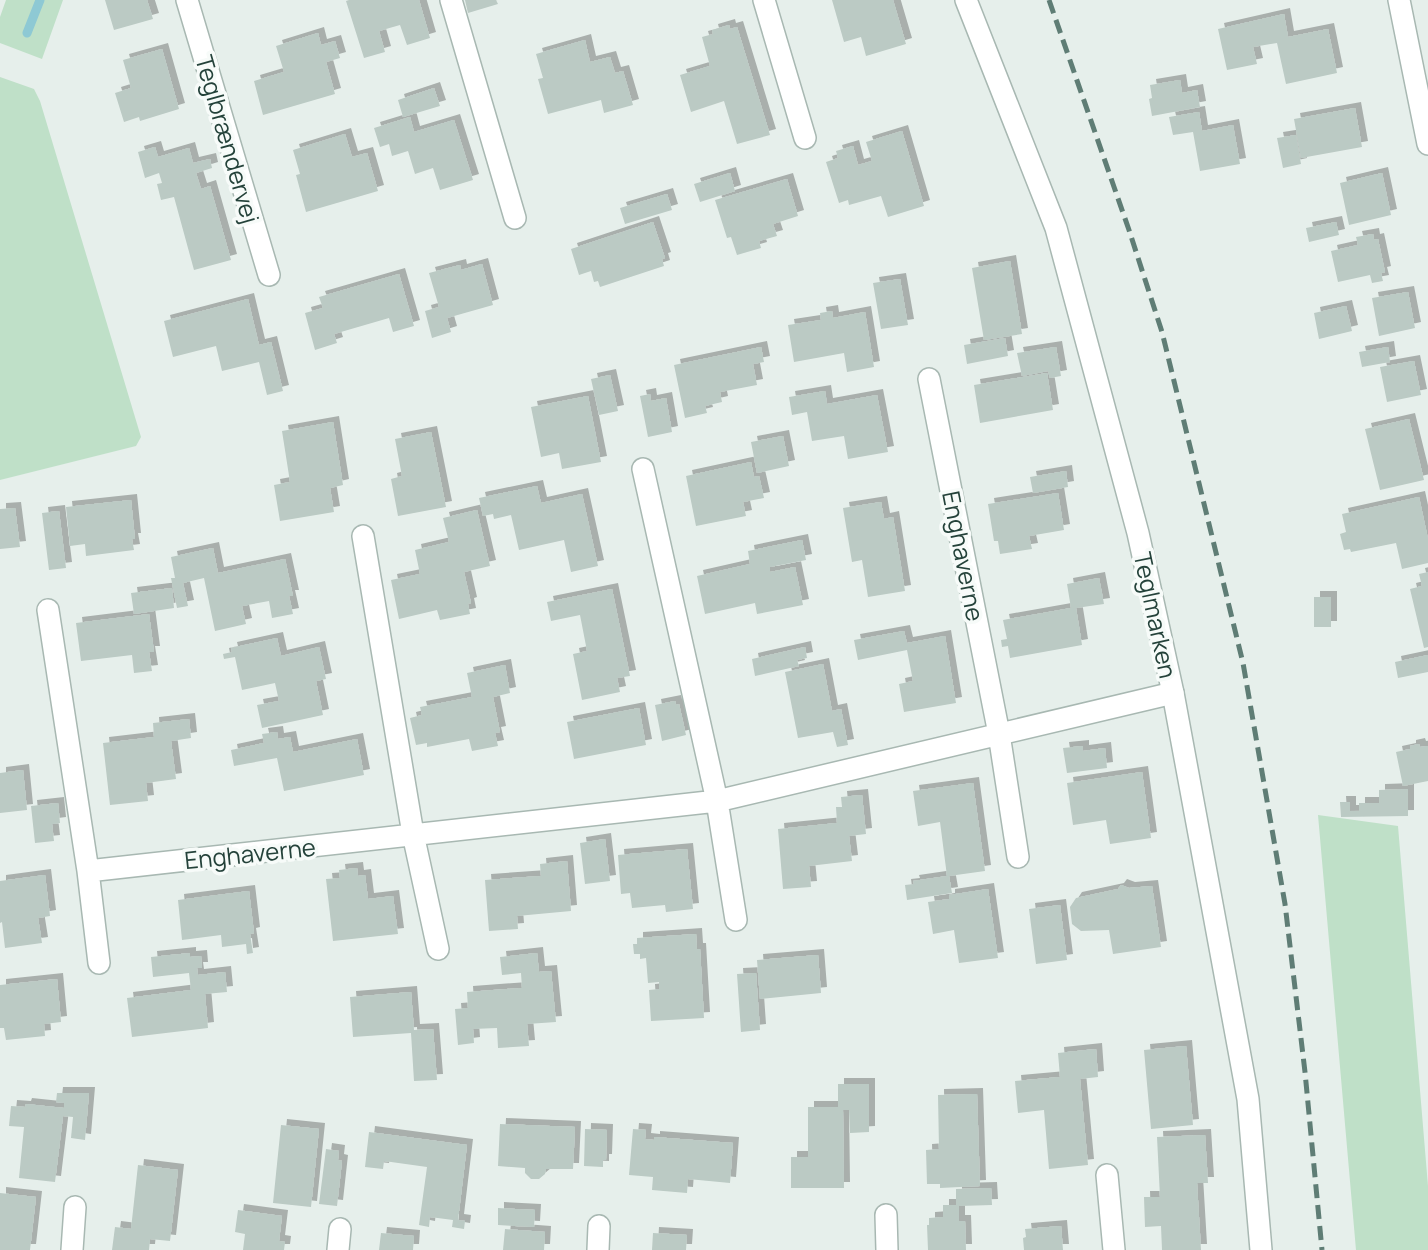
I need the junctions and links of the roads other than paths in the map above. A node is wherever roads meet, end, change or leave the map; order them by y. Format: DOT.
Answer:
graph roads {
  1 [pos="451,0"];
  2 [pos="764,0"];
  3 [pos="966,0"];
  4 [pos="1398,0"];
  5 [pos="192,1"];
  6 [pos="805,138"];
  7 [pos="1428,144"];
  8 [pos="516,218"];
  9 [pos="269,275"];
  10 [pos="929,379"];
  11 [pos="643,469"];
  12 [pos="363,536"];
  13 [pos="48,610"];
  14 [pos="1173,693"];
  15 [pos="999,734"];
  16 [pos="717,801"];
  17 [pos="413,834"];
  18 [pos="1018,857"];
  19 [pos="88,871"];
  20 [pos="736,920"];
  21 [pos="438,949"];
  22 [pos="99,963"];
  23 [pos="1107,1175"];
  24 [pos="75,1207"];
  25 [pos="886,1215"];
  26 [pos="599,1226"];
  27 [pos="72,1250"];
  28 [pos="598,1250"];
  29 [pos="887,1250"];
  30 [pos="1114,1250"];
  31 [pos="1261,1250"];
  1 -- 8 [label="street"];
  2 -- 6 [label="street"];
  3 -- 14 [label="street, Teglmarken"];
  4 -- 7 [label="street"];
  5 -- 9 [label="street, Teglbrændervej"];
  10 -- 15 [label="street, Enghaverne"];
  11 -- 16 [label="street"];
  12 -- 17 [label="street"];
  13 -- 19 [label="street"];
  14 -- 15 [label="street, Enghaverne"];
  14 -- 31 [label="street, Teglmarken"];
  15 -- 16 [label="street, Enghaverne"];
  15 -- 18 [label="street, Enghaverne"];
  16 -- 17 [label="street, Enghaverne"];
  16 -- 20 [label="street"];
  17 -- 19 [label="street, Enghaverne"];
  17 -- 21 [label="street"];
  19 -- 22 [label="street"];
  23 -- 30 [label="street"];
  24 -- 27 [label="street"];
  25 -- 29 [label="street"];
  26 -- 28 [label="street"];
}
